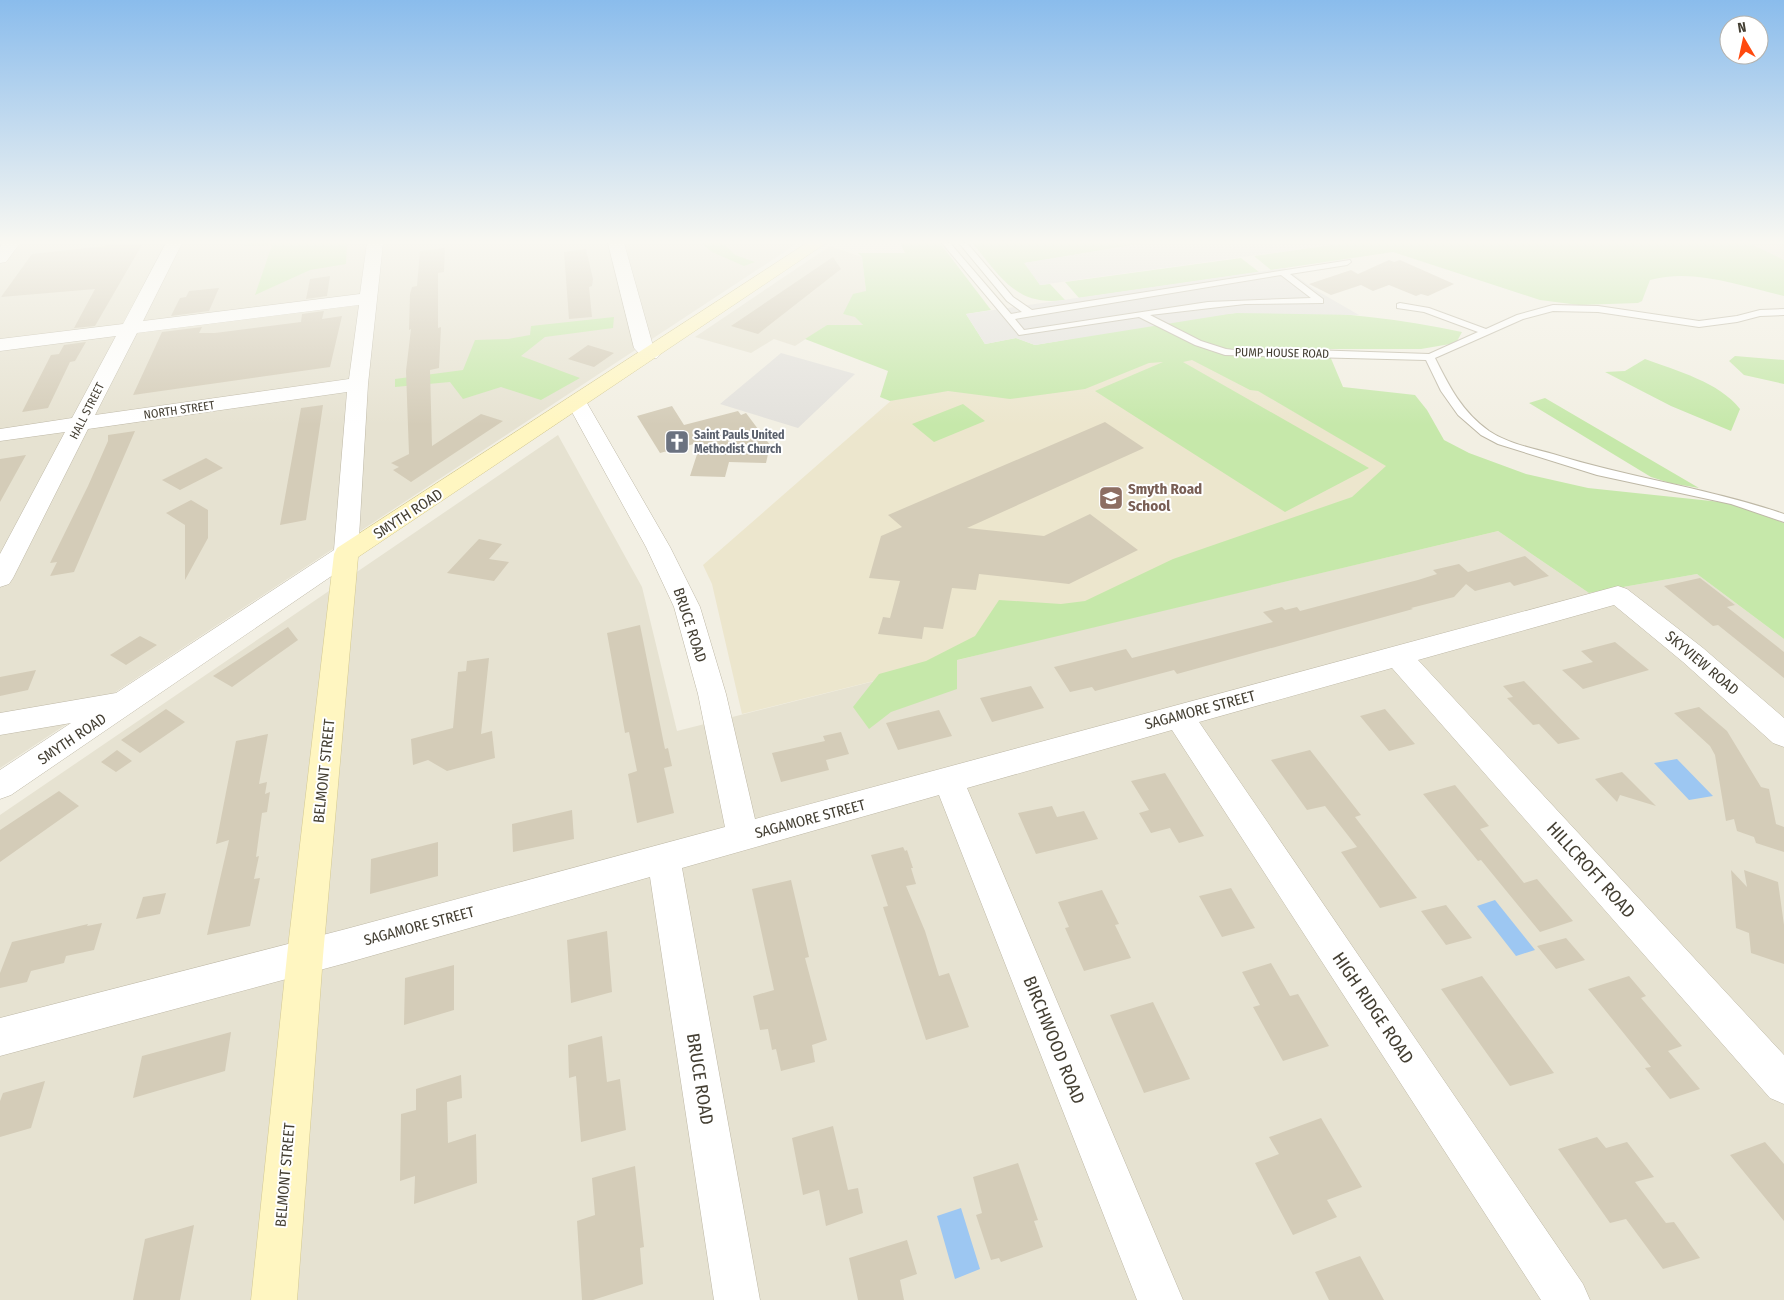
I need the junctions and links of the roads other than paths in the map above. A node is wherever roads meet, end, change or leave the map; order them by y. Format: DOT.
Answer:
graph roads {
  1 [pos="143,304"];
  2 [pos="325,304"];
  3 [pos="369,304"];
  4 [pos="632,304"];
  5 [pos="726,304"];
  6 [pos="997,304"];
  7 [pos="1018,304"];
  8 [pos="1089,304"];
  9 [pos="1217,304"];
  10 [pos="1400,306"];
  11 [pos="1784,312"];
  12 [pos="1030,313"];
  13 [pos="1142,315"];
  14 [pos="1008,317"];
  15 [pos="130,328"];
  16 [pos="1487,332"];
  17 [pos="0,345"];
  18 [pos="650,354"];
  19 [pos="1430,357"];
  20 [pos="358,384"];
  21 [pos="577,403"];
  22 [pos="80,424"];
  23 [pos="0,435"];
  24 [pos="1784,518"];
  25 [pos="346,554"];
  26 [pos="0,578"];
  27 [pos="1618,595"];
  28 [pos="1397,656"];
  29 [pos="126,703"];
  30 [pos="1179,716"];
  31 [pos="0,724"];
  32 [pos="1784,735"];
  33 [pos="948,780"];
  34 [pos="0,786"];
  35 [pos="743,837"];
  36 [pos="664,859"];
  37 [pos="305,956"];
  38 [pos="0,1037"];
  39 [pos="1784,1084"];
  40 [pos="274,1300"];
  41 [pos="737,1300"];
  42 [pos="1160,1300"];
  43 [pos="1567,1300"];
  1 -- 15 [label="street, HALL STREET"];
  2 -- 15 [label="street"];
  3 -- 20 [label="street, BELMONT STREET"];
  4 -- 18 [label="street"];
  5 -- 18 [label="street, SMYTH ROAD"];
  6 -- 14 [label="lane"];
  7 -- 12 [label="lane"];
  8 -- 12 [label="lane"];
  9 -- 13 [label="lane"];
  10 -- 16 [label="lane"];
  11 -- 16 [label="lane"];
  12 -- 14 [label="lane"];
  13 -- 14 [label="lane"];
  13 -- 19 [label="lane, PUMP HOUSE ROAD"];
  15 -- 17 [label="street"];
  15 -- 22 [label="street, HALL STREET"];
  16 -- 19 [label="lane"];
  18 -- 21 [label="street, SMYTH ROAD"];
  19 -- 24 [label="lane"];
  20 -- 22 [label="street, NORTH STREET"];
  20 -- 25 [label="street, BELMONT STREET"];
  21 -- 25 [label="street, SMYTH ROAD"];
  21 -- 35 [label="street, BRUCE ROAD"];
  22 -- 23 [label="street, NORTH STREET"];
  22 -- 26 [label="street, HALL STREET"];
  25 -- 29 [label="street, SMYTH ROAD"];
  25 -- 37 [label="street, BELMONT STREET"];
  27 -- 28 [label="street, SAGAMORE STREET"];
  27 -- 32 [label="street, SKYVIEW ROAD"];
  28 -- 30 [label="street, SAGAMORE STREET"];
  28 -- 39 [label="street, HILLCROFT ROAD"];
  29 -- 31 [label="street"];
  29 -- 34 [label="street, SMYTH ROAD"];
  30 -- 33 [label="street, SAGAMORE STREET"];
  30 -- 43 [label="street, HIGH RIDGE ROAD"];
  33 -- 35 [label="street, SAGAMORE STREET"];
  33 -- 42 [label="street, BIRCHWOOD ROAD"];
  35 -- 36 [label="street, SAGAMORE STREET"];
  36 -- 37 [label="street, SAGAMORE STREET"];
  36 -- 41 [label="street, BRUCE ROAD"];
  37 -- 38 [label="street, SAGAMORE STREET"];
  37 -- 40 [label="street, BELMONT STREET"];
}
